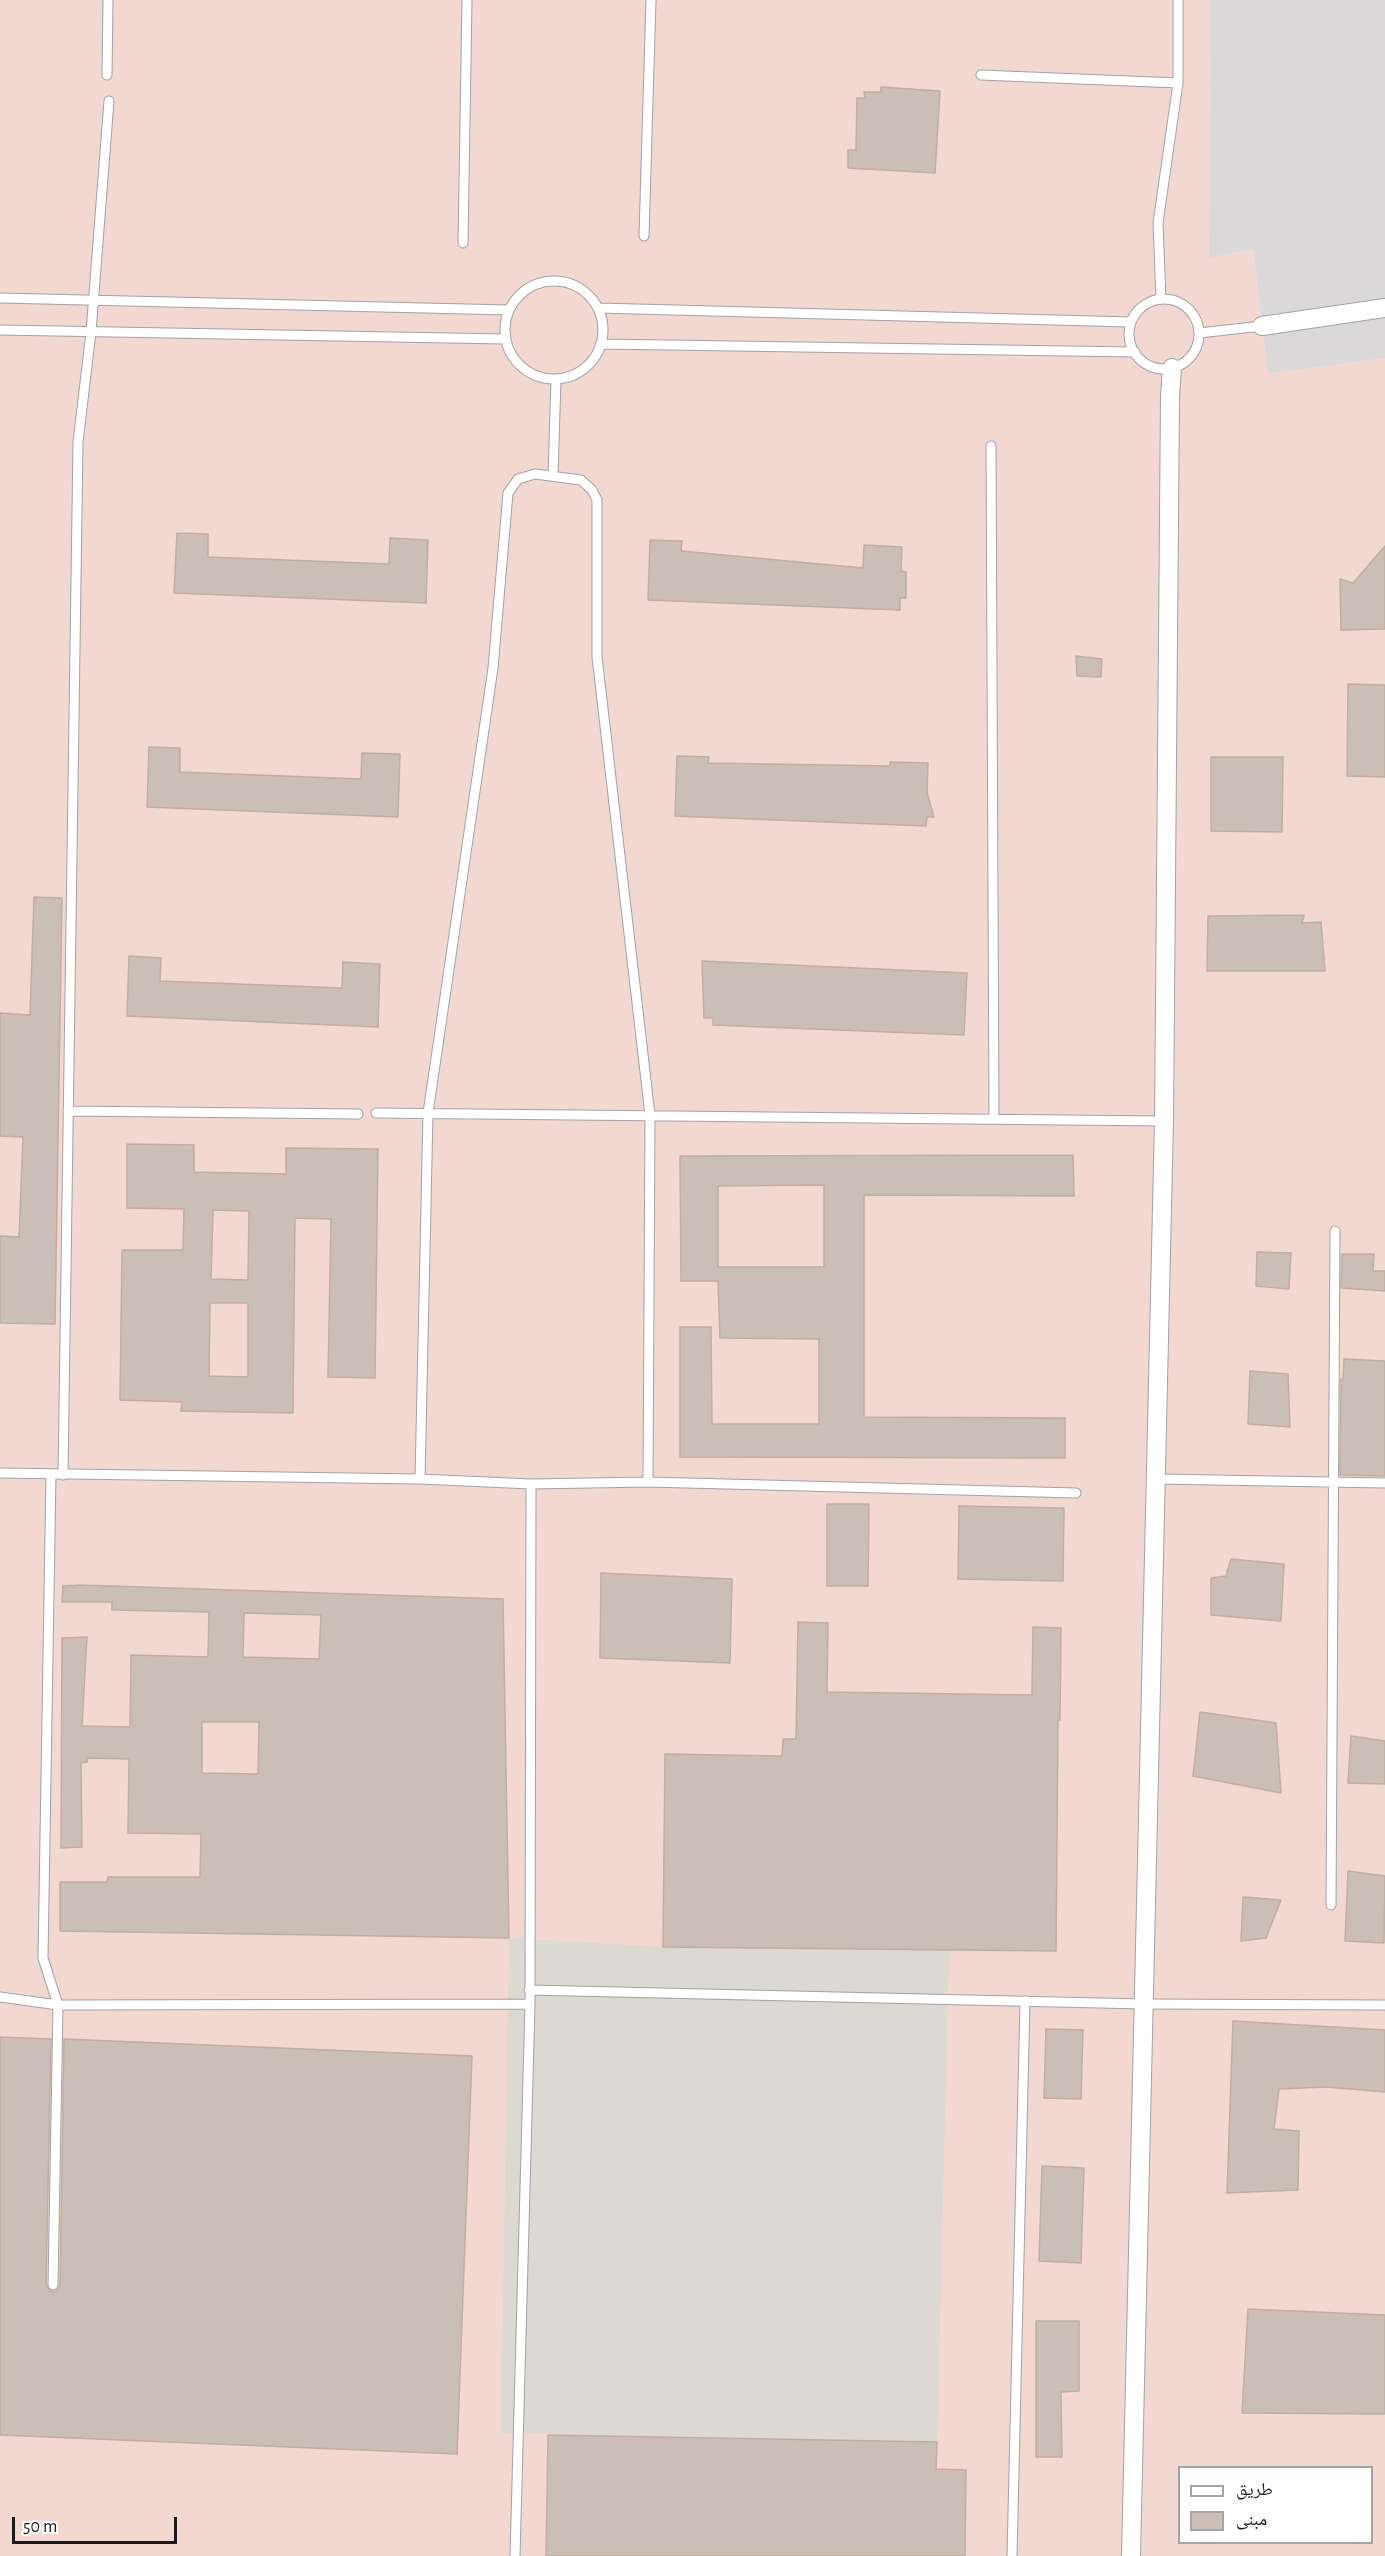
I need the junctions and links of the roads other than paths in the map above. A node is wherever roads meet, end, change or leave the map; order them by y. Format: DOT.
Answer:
graph roads {
  1 [pos="108,0"];
  2 [pos="467,0"];
  3 [pos="651,0"];
  4 [pos="1178,0"];
  5 [pos="107,75"];
  6 [pos="981,75"];
  7 [pos="1178,83"];
  8 [pos="109,101"];
  9 [pos="644,236"];
  10 [pos="463,243"];
  11 [pos="0,298"];
  12 [pos="1161,299"];
  13 [pos="93,300"];
  14 [pos="598,308"];
  15 [pos="1385,308"];
  16 [pos="509,310"];
  17 [pos="1131,322"];
  18 [pos="1262,326"];
  19 [pos="0,330"];
  20 [pos="91,332"];
  21 [pos="1199,333"];
  22 [pos="506,339"];
  23 [pos="600,344"];
  24 [pos="1135,352"];
  25 [pos="1172,368"];
  26 [pos="556,379"];
  27 [pos="991,446"];
  28 [pos="553,475"];
  29 [pos="68,1111"];
  30 [pos="376,1113"];
  31 [pos="428,1113"];
  32 [pos="358,1114"];
  33 [pos="650,1115"];
  34 [pos="994,1119"];
  35 [pos="1164,1121"];
  36 [pos="1335,1231"];
  37 [pos="0,1473"];
  38 [pos="51,1474"];
  39 [pos="63,1474"];
  40 [pos="420,1479"];
  41 [pos="1157,1479"];
  42 [pos="648,1482"];
  43 [pos="1333,1482"];
  44 [pos="1385,1483"];
  45 [pos="531,1484"];
  46 [pos="1076,1493"];
  47 [pos="1330,1905"];
  48 [pos="529,1990"];
  49 [pos="0,1997"];
  50 [pos="1025,2001"];
  51 [pos="530,2004"];
  52 [pos="1144,2004"];
  53 [pos="58,2005"];
  54 [pos="1385,2005"];
  55 [pos="53,2285"];
  56 [pos="515,2556"];
  57 [pos="1012,2556"];
  58 [pos="1131,2556"];
  1 -- 5 [label="lane"];
  2 -- 10 [label="lane"];
  3 -- 9 [label="lane"];
  4 -- 7 [label="lane"];
  6 -- 7 [label="lane"];
  7 -- 12 [label="lane"];
  8 -- 13 [label="lane"];
  11 -- 13 [label="lane"];
  12 -- 17 [label="lane"];
  12 -- 21 [label="lane"];
  13 -- 16 [label="lane"];
  13 -- 20 [label="lane"];
  14 -- 16 [label="lane"];
  14 -- 17 [label="lane"];
  14 -- 23 [label="lane"];
  15 -- 18 [label="street"];
  16 -- 22 [label="lane"];
  17 -- 24 [label="lane"];
  18 -- 21 [label="lane"];
  19 -- 20 [label="lane"];
  20 -- 22 [label="lane"];
  20 -- 29 [label="lane"];
  21 -- 25 [label="lane"];
  22 -- 26 [label="lane"];
  23 -- 24 [label="lane"];
  23 -- 26 [label="lane"];
  24 -- 25 [label="lane"];
  25 -- 35 [label="street"];
  26 -- 28 [label="lane"];
  27 -- 34 [label="lane"];
  28 -- 31 [label="lane"];
  28 -- 33 [label="lane"];
  29 -- 32 [label="lane"];
  29 -- 39 [label="lane"];
  30 -- 31 [label="lane"];
  31 -- 33 [label="lane"];
  31 -- 40 [label="lane"];
  33 -- 34 [label="lane"];
  33 -- 42 [label="lane"];
  34 -- 35 [label="lane"];
  35 -- 41 [label="street"];
  36 -- 43 [label="lane"];
  37 -- 38 [label="lane"];
  38 -- 39 [label="lane"];
  38 -- 53 [label="lane"];
  39 -- 40 [label="lane"];
  40 -- 45 [label="lane"];
  41 -- 43 [label="lane"];
  41 -- 52 [label="street"];
  42 -- 45 [label="lane"];
  42 -- 46 [label="lane"];
  43 -- 44 [label="lane"];
  43 -- 47 [label="lane"];
  45 -- 48 [label="lane"];
  48 -- 50 [label="lane"];
  48 -- 51 [label="lane"];
  49 -- 53 [label="lane"];
  50 -- 52 [label="lane"];
  50 -- 57 [label="lane"];
  51 -- 53 [label="lane"];
  51 -- 56 [label="lane"];
  52 -- 54 [label="lane"];
  52 -- 58 [label="street"];
  53 -- 55 [label="lane"];
}
